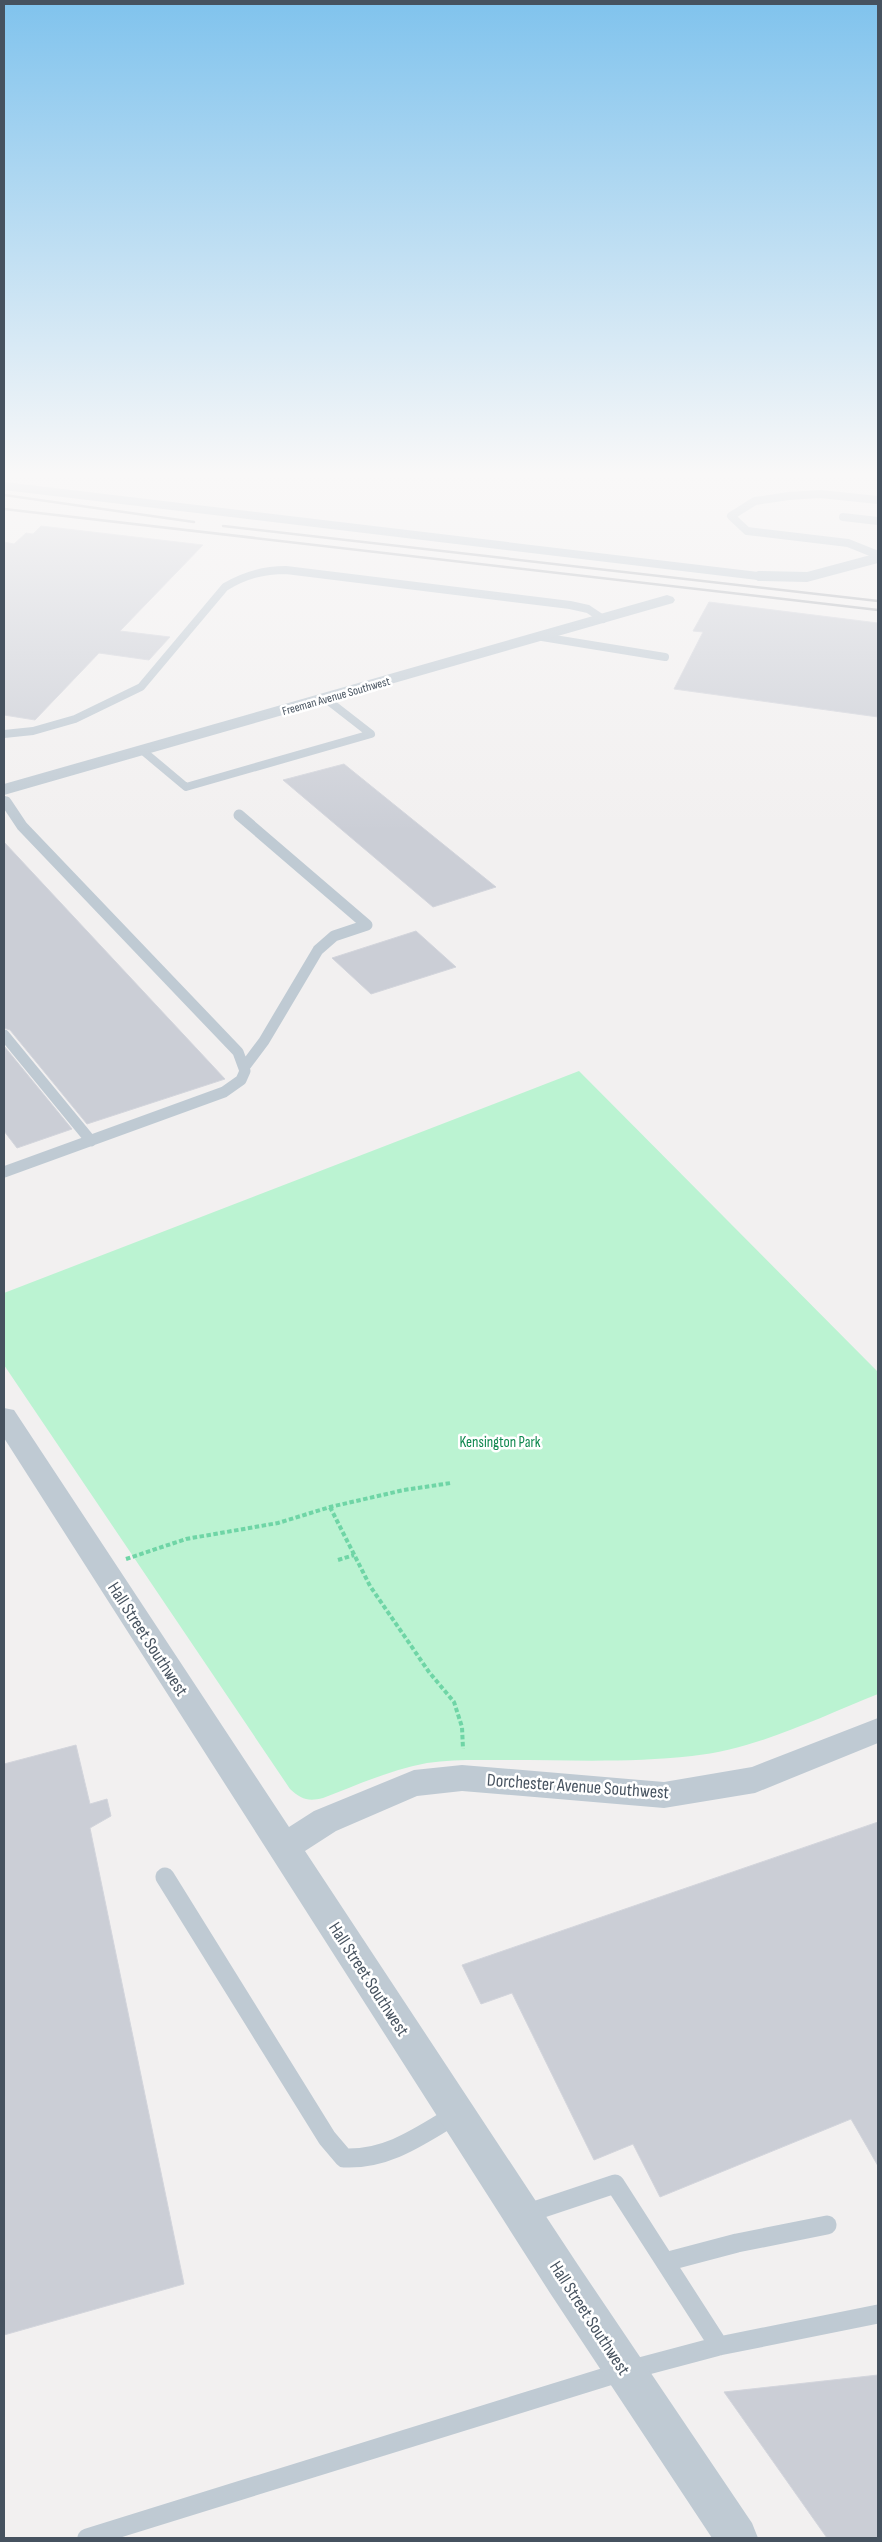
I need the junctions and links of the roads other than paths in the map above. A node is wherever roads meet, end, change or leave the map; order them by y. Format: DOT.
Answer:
graph roads {
  1 [pos="219,594"];
  2 [pos="478,594"];
  3 [pos="668,600"];
  4 [pos="603,619"];
  5 [pos="542,637"];
  6 [pos="665,657"];
  7 [pos="326,699"];
  8 [pos="4,734"];
  9 [pos="143,751"];
  10 [pos="4,790"];
  11 [pos="4,800"];
  12 [pos="239,815"];
  13 [pos="4,1036"];
  14 [pos="246,1065"];
  15 [pos="91,1141"];
  16 [pos="4,1172"];
  17 [pos="4,1417"];
  18 [pos="878,1730"];
  19 [pos="283,1848"];
  20 [pos="165,1877"];
  21 [pos="457,2114"];
  22 [pos="524,2215"];
  23 [pos="827,2225"];
  24 [pos="665,2262"];
  25 [pos="878,2314"];
  26 [pos="719,2346"];
  27 [pos="625,2371"];
  28 [pos="87,2538"];
  29 [pos="737,2538"];
  1 -- 8 [label="lane"];
  2 -- 4 [label="lane"];
  3 -- 4 [label="street, Freeman Avenue Southwest"];
  4 -- 5 [label="street, Freeman Avenue Southwest"];
  5 -- 6 [label="lane"];
  5 -- 7 [label="street, Freeman Avenue Southwest"];
  7 -- 9 [label="street, Freeman Avenue Southwest"];
  7 -- 9 [label="lane"];
  9 -- 10 [label="street, Freeman Avenue Southwest"];
  11 -- 14 [label="lane"];
  12 -- 14 [label="lane"];
  13 -- 15 [label="lane"];
  14 -- 15 [label="lane"];
  15 -- 16 [label="lane"];
  17 -- 19 [label="street, Hall Street Southwest"];
  18 -- 19 [label="street, Dorchester Avenue Southwest"];
  19 -- 21 [label="street, Hall Street Southwest"];
  20 -- 21 [label="lane"];
  21 -- 22 [label="street, Hall Street Southwest"];
  22 -- 24 [label="lane"];
  22 -- 27 [label="street, Hall Street Southwest"];
  23 -- 24 [label="lane"];
  24 -- 26 [label="lane"];
  25 -- 26 [label="lane"];
  26 -- 27 [label="lane"];
  27 -- 28 [label="lane"];
  27 -- 29 [label="street, Hall Street Southwest"];
}
